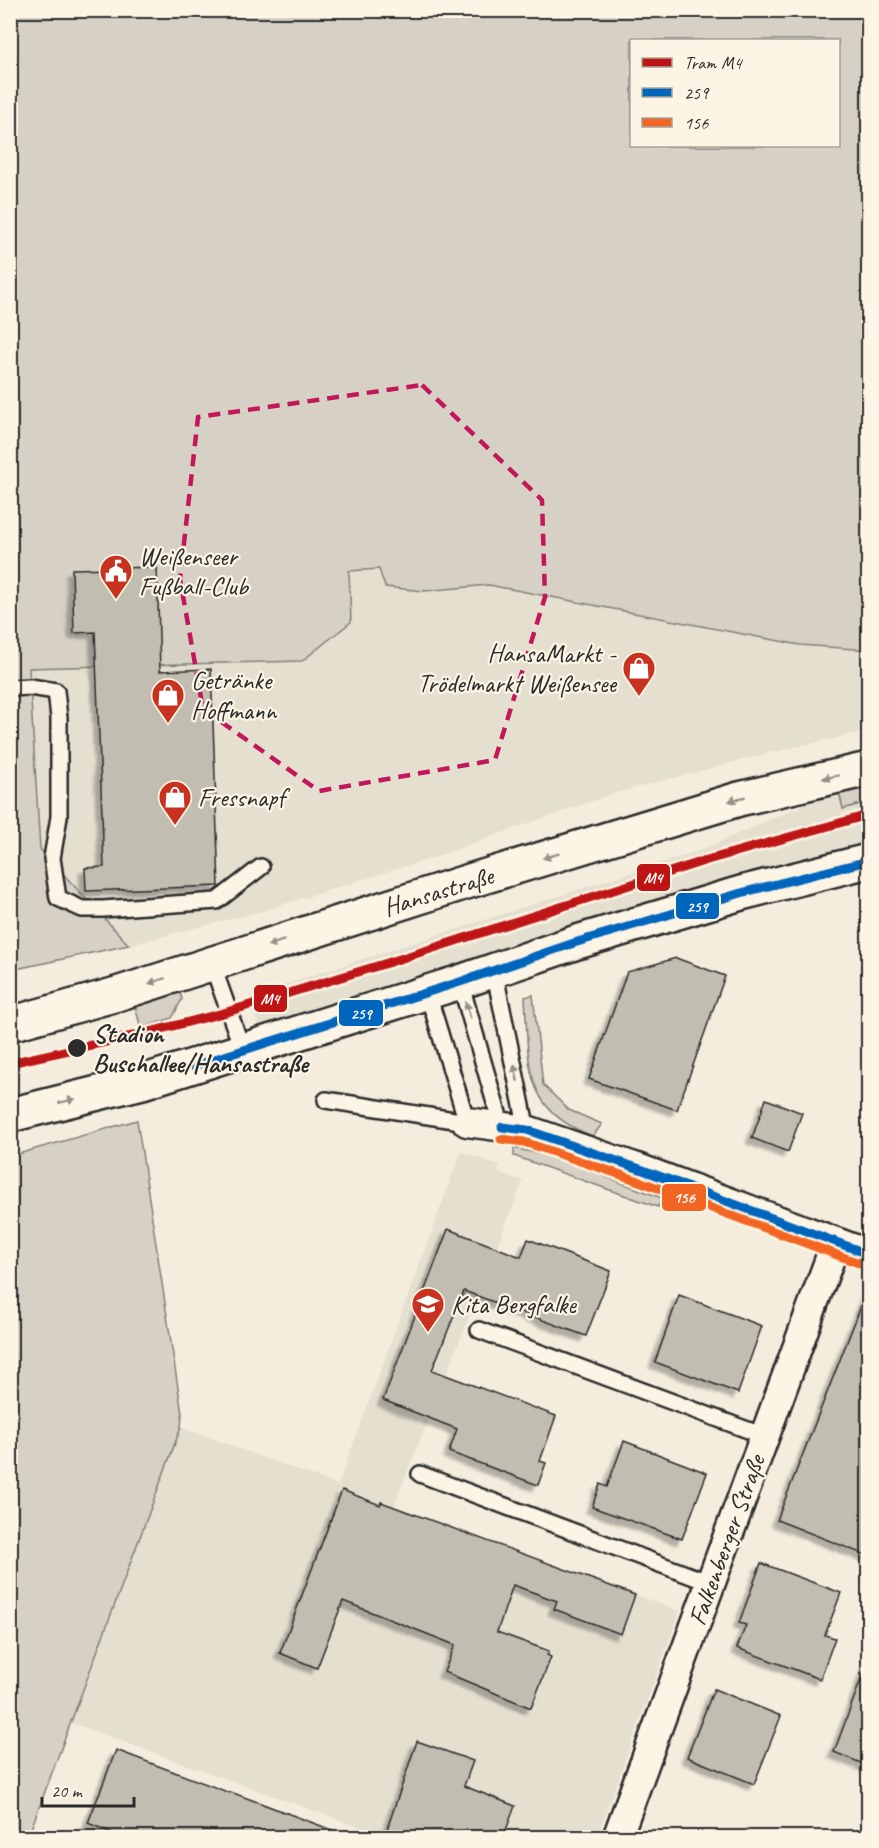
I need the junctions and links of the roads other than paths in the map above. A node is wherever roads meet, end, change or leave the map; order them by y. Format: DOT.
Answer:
graph roads {
  1 [pos="10,687"];
  2 [pos="868,769"];
  3 [pos="868,861"];
  4 [pos="261,867"];
  5 [pos="212,964"];
  6 [pos="494,970"];
  7 [pos="460,982"];
  8 [pos="427,991"];
  9 [pos="10,1024"];
  10 [pos="243,1051"];
  11 [pos="326,1100"];
  12 [pos="10,1115"];
  13 [pos="467,1122"];
  14 [pos="514,1128"];
  15 [pos="836,1242"];
  16 [pos="868,1254"];
  17 [pos="479,1330"];
  18 [pos="764,1436"];
  19 [pos="420,1474"];
  20 [pos="710,1583"];
  21 [pos="617,1838"];
  1 -- 4 [label="lane"];
  2 -- 5 [label="main road, Hansastraße, one-way"];
  3 -- 6 [label="main road"];
  5 -- 9 [label="main road, Hansastraße, one-way"];
  5 -- 10 [label="lane"];
  6 -- 7 [label="main road"];
  14 -- 6 [label="lane, one-way"];
  7 -- 8 [label="main road"];
  14 -- 7 [label="lane, one-way"];
  8 -- 10 [label="main road"];
  8 -- 13 [label="lane"];
  12 -- 10 [label="main road, one-way"];
  11 -- 13 [label="lane"];
  13 -- 14 [label="street"];
  14 -- 15 [label="street"];
  15 -- 16 [label="street"];
  15 -- 18 [label="street, Falkenberger Straße"];
  17 -- 18 [label="lane"];
  18 -- 20 [label="street, Falkenberger Straße"];
  19 -- 20 [label="lane"];
  20 -- 21 [label="street, Falkenberger Straße"];
}
